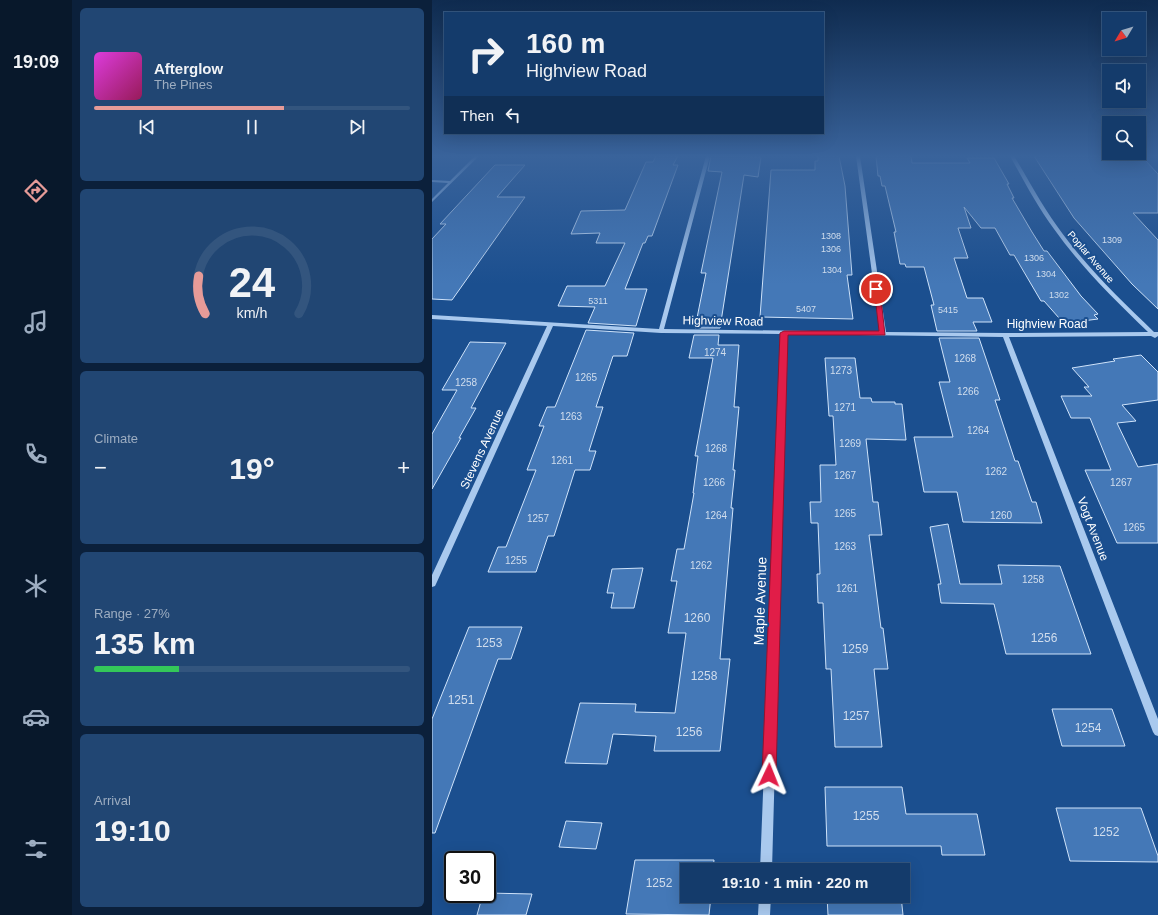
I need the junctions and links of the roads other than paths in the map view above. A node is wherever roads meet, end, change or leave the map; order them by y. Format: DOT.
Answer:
graph roads {
  1 [pos="697,199"];
  2 [pos="864,199"];
  3 [pos="1036,199"];
  4 [pos="432,316"];
  5 [pos="551,324"];
  6 [pos="661,331"];
  7 [pos="784,333"];
  8 [pos="883,333"];
  9 [pos="1005,335"];
  10 [pos="1157,336"];
  11 [pos="432,584"];
  12 [pos="1158,732"];
  13 [pos="766,863"];
  14 [pos="765,903"];
  15 [pos="764,915"];
  1 -- 6 [label="street"];
  2 -- 8 [label="street"];
  3 -- 10 [label="street, Poplar Avenue"];
  4 -- 5 [label="street, Highview Road"];
  5 -- 6 [label="street, Highview Road"];
  5 -- 11 [label="street, Stevens Avenue"];
  6 -- 7 [label="street, Highview Road"];
  7 -- 8 [label="street, Highview Road"];
  7 -- 13 [label="street, Maple Avenue"];
  8 -- 9 [label="street, Highview Road"];
  9 -- 10 [label="street, Highview Road"];
  9 -- 12 [label="street, Vogt Avenue"];
  14 -- 15 [label="street"];
}
